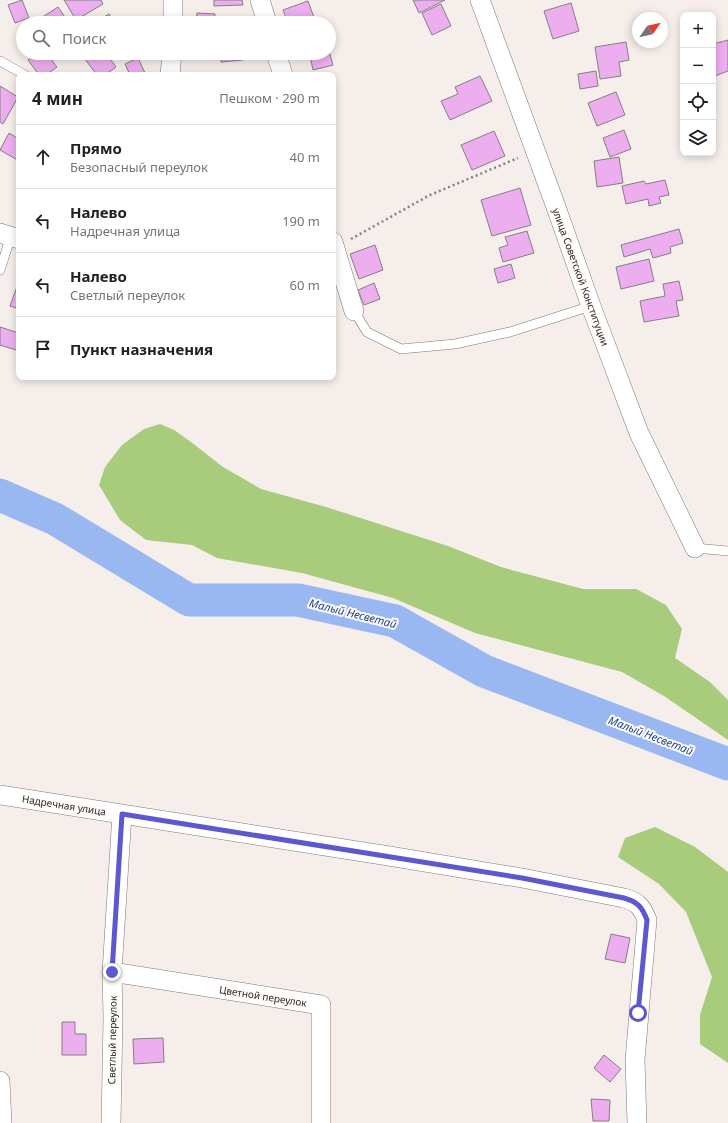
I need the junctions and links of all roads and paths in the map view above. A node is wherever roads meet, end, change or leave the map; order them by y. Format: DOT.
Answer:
graph roads {
  1 [pos="173,0"];
  2 [pos="260,0"];
  3 [pos="480,0"];
  4 [pos="173,16"];
  5 [pos="265,16"];
  6 [pos="171,60"];
  7 [pos="278,60"];
  8 [pos="0,61"];
  9 [pos="20,72"];
  10 [pos="170,72"];
  11 [pos="281,72"];
  12 [pos="536,150"];
  13 [pos="10,236"];
  14 [pos="336,246"];
  15 [pos="336,253"];
  16 [pos="0,270"];
  17 [pos="590,306"];
  18 [pos="354,311"];
  19 [pos="695,548"];
  20 [pos="728,551"];
  21 [pos="0,795"];
  22 [pos="122,814"];
  23 [pos="112,972"];
  24 [pos="0,1081"];
  25 [pos="2,1123"];
  26 [pos="111,1123"];
  27 [pos="321,1123"];
  28 [pos="638,1123"];
  1 -- 4 [label="street"];
  2 -- 5 [label="street"];
  3 -- 12 [label="street, улица Советской Конституции"];
  6 -- 10 [label="street"];
  7 -- 11 [label="street"];
  8 -- 9 [label="lane"];
  12 -- 14 [label="path"];
  12 -- 17 [label="street, улица Советской Конституции"];
  13 -- 16 [label="lane"];
  15 -- 18 [label="street"];
  17 -- 18 [label="lane"];
  17 -- 19 [label="street, улица Советской Конституции"];
  19 -- 20 [label="lane"];
  21 -- 22 [label="street, Надречная улица"];
  22 -- 23 [label="street, Светлый переулок"];
  22 -- 28 [label="street, Надречная улица"];
  23 -- 26 [label="street, Светлый переулок"];
  23 -- 27 [label="street, Цветной переулок"];
  24 -- 25 [label="street"];
}
